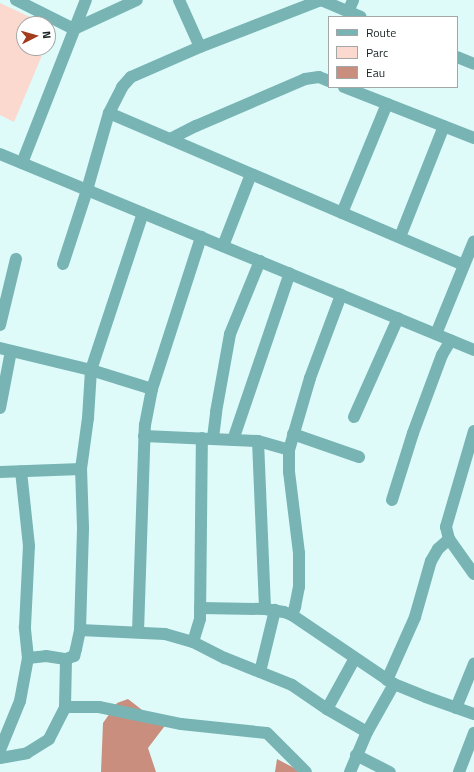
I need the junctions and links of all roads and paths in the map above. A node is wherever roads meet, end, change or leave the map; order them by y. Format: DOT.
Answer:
graph roads {
  1 [pos="16,0"];
  2 [pos="86,0"];
  3 [pos="137,0"];
  4 [pos="179,0"];
  5 [pos="353,0"];
  6 [pos="348,12"];
  7 [pos="358,16"];
  8 [pos="74,29"];
  9 [pos="200,47"];
  10 [pos="458,57"];
  11 [pos="474,64"];
  12 [pos="328,81"];
  13 [pos="350,88"];
  14 [pos="363,90"];
  15 [pos="387,104"];
  16 [pos="109,113"];
  17 [pos="444,126"];
  18 [pos="474,138"];
  19 [pos="170,139"];
  20 [pos="0,154"];
  21 [pos="22,163"];
  22 [pos="251,174"];
  23 [pos="87,190"];
  24 [pos="143,213"];
  25 [pos="342,213"];
  26 [pos="201,237"];
  27 [pos="400,237"];
  28 [pos="474,241"];
  29 [pos="223,246"];
  30 [pos="16,259"];
  31 [pos="260,261"];
  32 [pos="63,264"];
  33 [pos="464,265"];
  34 [pos="290,273"];
  35 [pos="341,295"];
  36 [pos="398,318"];
  37 [pos="0,325"];
  38 [pos="436,334"];
  39 [pos="451,340"];
  40 [pos="5,349"];
  41 [pos="474,350"];
  42 [pos="91,370"];
  43 [pos="152,389"];
  44 [pos="0,408"];
  45 [pos="354,417"];
  46 [pos="474,431"];
  47 [pos="293,434"];
  48 [pos="144,436"];
  49 [pos="208,438"];
  50 [pos="233,440"];
  51 [pos="258,441"];
  52 [pos="289,450"];
  53 [pos="358,458"];
  54 [pos="81,469"];
  55 [pos="22,471"];
  56 [pos="0,472"];
  57 [pos="392,500"];
  58 [pos="449,539"];
  59 [pos="474,574"];
  60 [pos="200,608"];
  61 [pos="270,609"];
  62 [pos="292,615"];
  63 [pos="80,630"];
  64 [pos="138,632"];
  65 [pos="193,642"];
  66 [pos="28,658"];
  67 [pos="355,658"];
  68 [pos="66,659"];
  69 [pos="474,664"];
  70 [pos="260,672"];
  71 [pos="390,682"];
  72 [pos="65,707"];
  73 [pos="456,708"];
  74 [pos="327,709"];
  75 [pos="474,714"];
  76 [pos="367,732"];
  77 [pos="474,733"];
  78 [pos="0,750"];
  79 [pos="356,755"];
  80 [pos="0,758"];
  81 [pos="306,772"];
  82 [pos="350,772"];
  83 [pos="390,772"];
  84 [pos="458,772"];
  1 -- 8 [label="street"];
  2 -- 8 [label="street"];
  3 -- 8 [label="street"];
  4 -- 9 [label="street"];
  5 -- 6 [label="street"];
  6 -- 7 [label="street"];
  6 -- 9 [label="street"];
  8 -- 21 [label="street"];
  9 -- 16 [label="street"];
  10 -- 11 [label="street"];
  12 -- 19 [label="street"];
  13 -- 14 [label="street"];
  14 -- 15 [label="street"];
  15 -- 17 [label="street"];
  15 -- 25 [label="street"];
  16 -- 19 [label="street"];
  16 -- 23 [label="street"];
  17 -- 18 [label="street"];
  17 -- 27 [label="street"];
  19 -- 22 [label="street"];
  20 -- 21 [label="street"];
  21 -- 23 [label="street"];
  22 -- 25 [label="street"];
  22 -- 29 [label="street"];
  23 -- 24 [label="street"];
  23 -- 32 [label="street"];
  24 -- 26 [label="street"];
  24 -- 42 [label="street"];
  25 -- 27 [label="street"];
  26 -- 29 [label="street"];
  26 -- 43 [label="street"];
  27 -- 33 [label="street"];
  28 -- 33 [label="street"];
  29 -- 31 [label="street"];
  30 -- 37 [label="street"];
  31 -- 34 [label="street"];
  31 -- 49 [label="street"];
  33 -- 38 [label="street"];
  34 -- 35 [label="street"];
  34 -- 50 [label="street"];
  35 -- 36 [label="street"];
  35 -- 47 [label="street"];
  36 -- 38 [label="street"];
  36 -- 45 [label="street"];
  38 -- 39 [label="street"];
  39 -- 41 [label="street"];
  39 -- 57 [label="street"];
  40 -- 42 [label="street"];
  40 -- 44 [label="street"];
  42 -- 43 [label="street"];
  42 -- 54 [label="street"];
  43 -- 48 [label="street"];
  46 -- 58 [label="street"];
  47 -- 52 [label="street"];
  47 -- 53 [label="street"];
  48 -- 49 [label="street"];
  48 -- 64 [label="street"];
  49 -- 50 [label="street"];
  49 -- 60 [label="street"];
  50 -- 51 [label="street"];
  51 -- 52 [label="street"];
  51 -- 61 [label="street"];
  52 -- 62 [label="street"];
  54 -- 55 [label="street"];
  54 -- 63 [label="street"];
  55 -- 56 [label="street"];
  55 -- 66 [label="street"];
  58 -- 59 [label="street"];
  58 -- 71 [label="street"];
  60 -- 61 [label="street"];
  60 -- 65 [label="street"];
  61 -- 62 [label="street"];
  61 -- 70 [label="street"];
  62 -- 67 [label="street"];
  63 -- 64 [label="street"];
  63 -- 68 [label="street"];
  64 -- 65 [label="street"];
  65 -- 70 [label="street"];
  66 -- 68 [label="street"];
  66 -- 78 [label="street"];
  67 -- 71 [label="street"];
  67 -- 74 [label="street"];
  68 -- 72 [label="street"];
  69 -- 73 [label="street"];
  70 -- 74 [label="street"];
  71 -- 73 [label="street"];
  71 -- 76 [label="street"];
  72 -- 80 [label="street"];
  72 -- 81 [label="street"];
  73 -- 75 [label="street"];
  74 -- 76 [label="street"];
  76 -- 79 [label="street"];
  77 -- 84 [label="street"];
  79 -- 82 [label="street"];
  79 -- 83 [label="street"];
}
